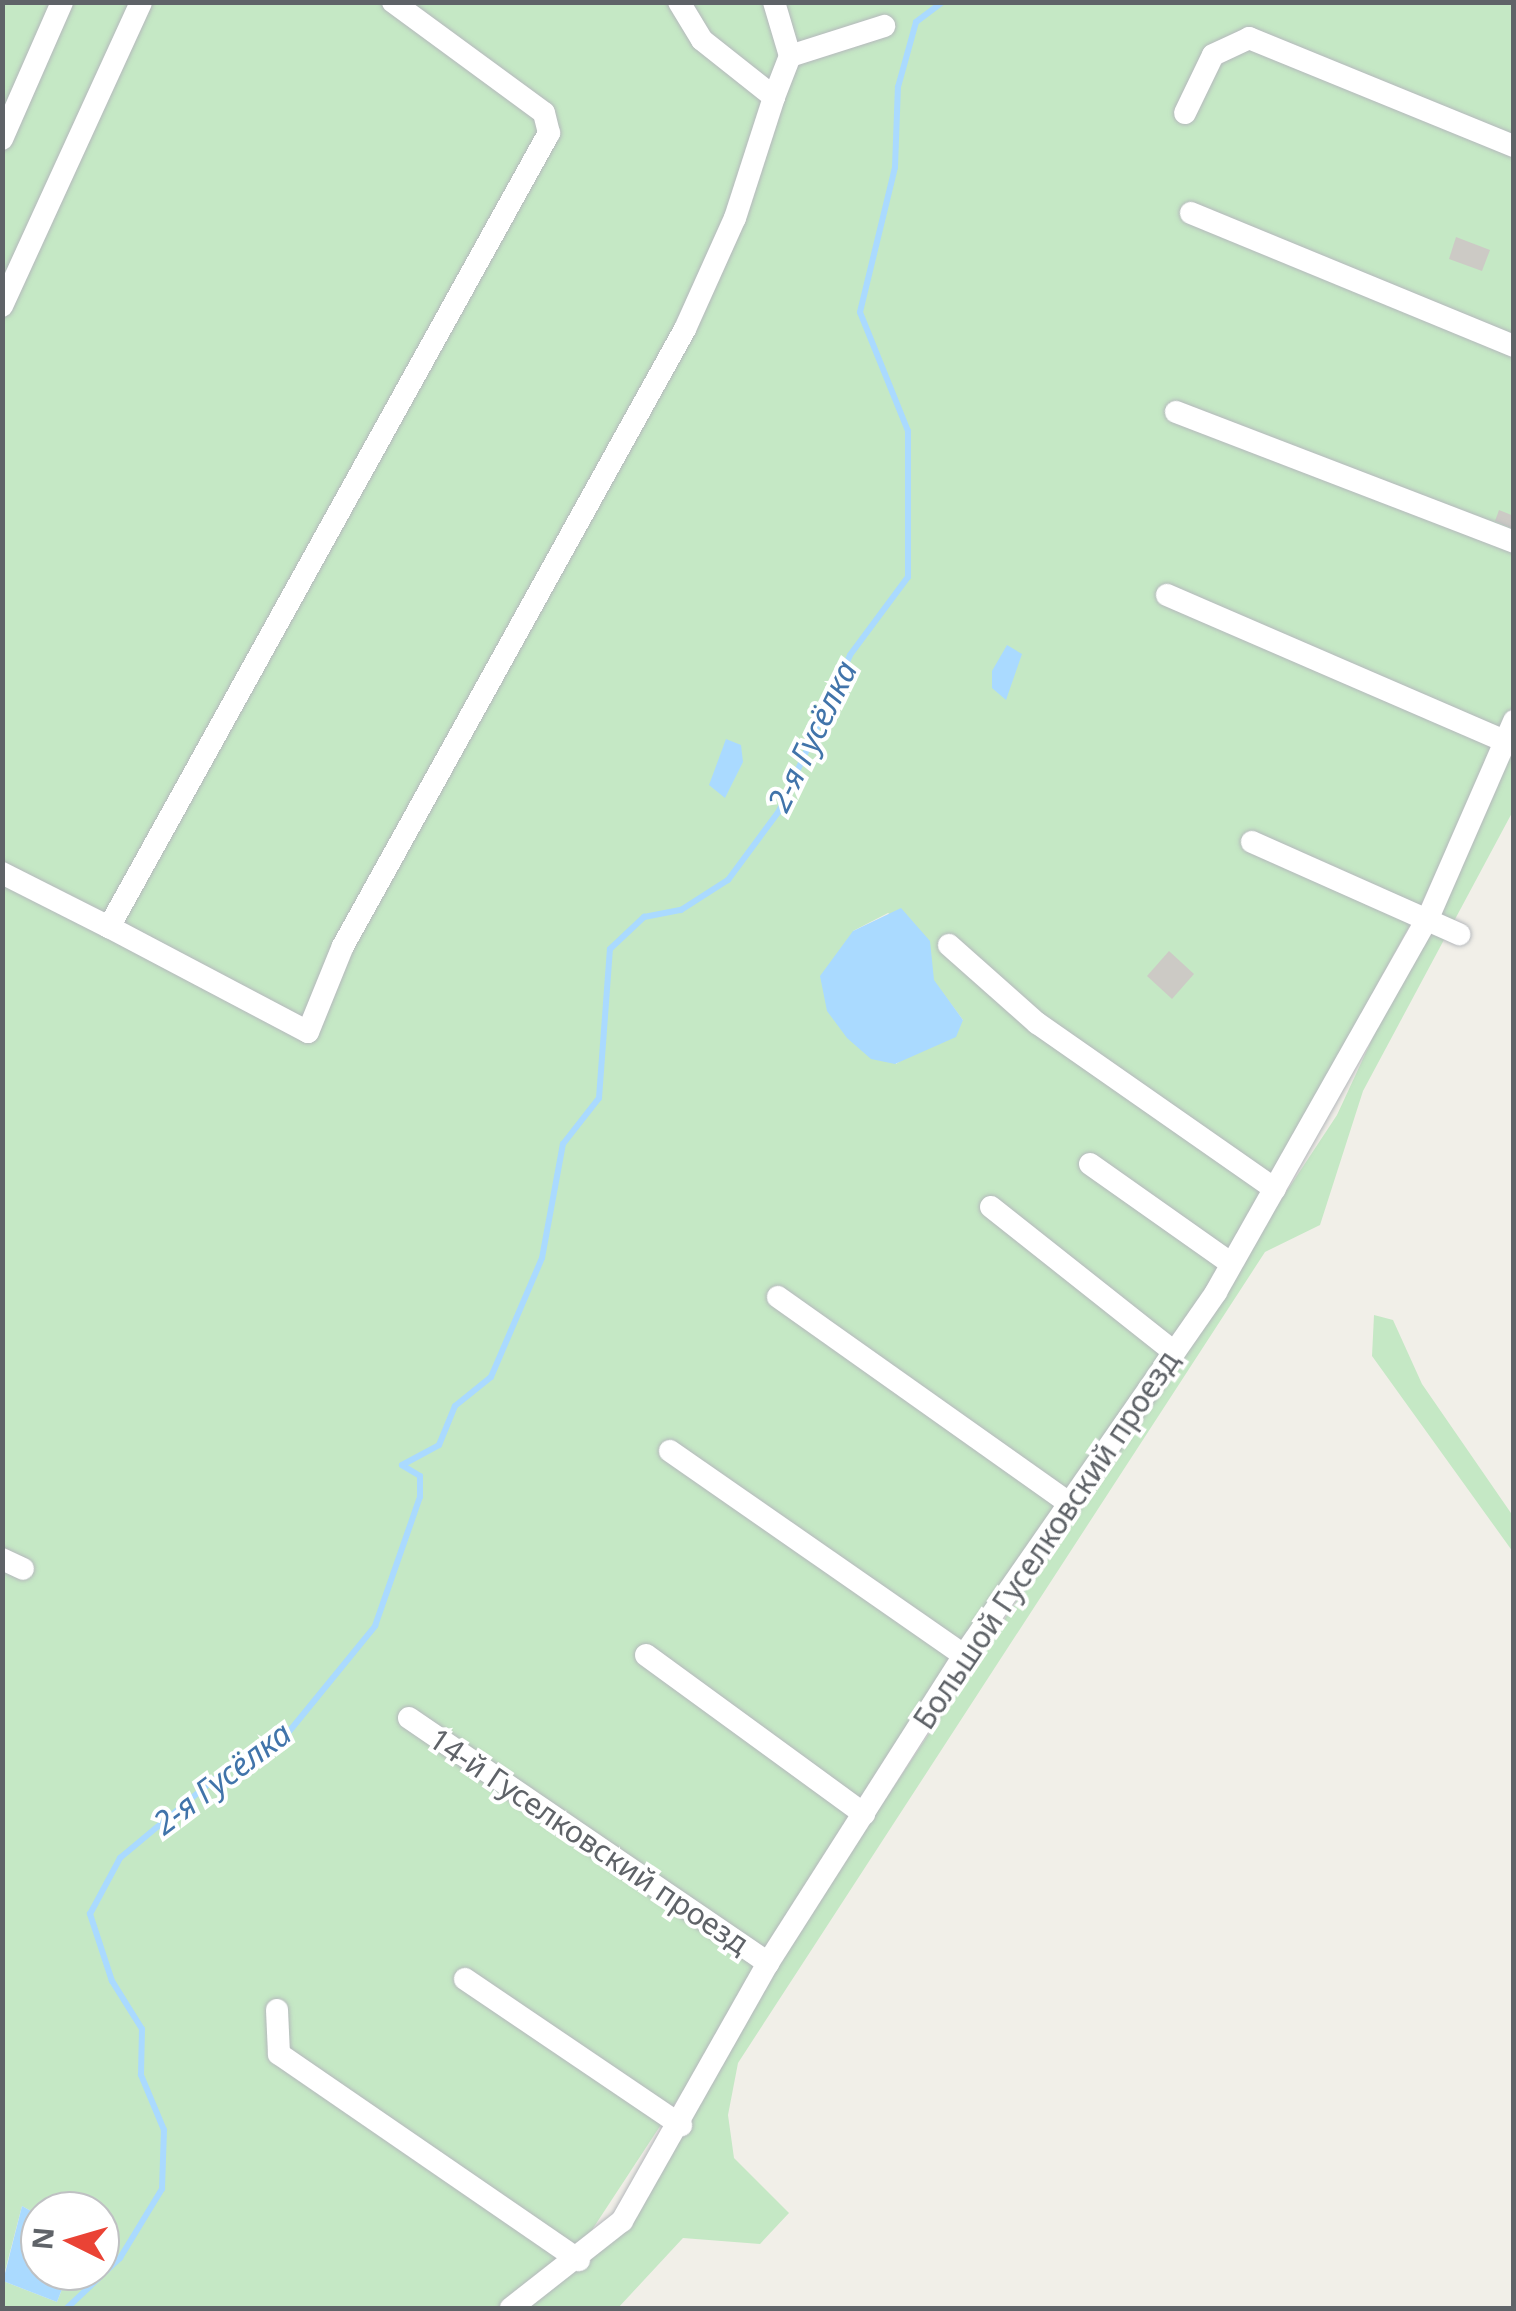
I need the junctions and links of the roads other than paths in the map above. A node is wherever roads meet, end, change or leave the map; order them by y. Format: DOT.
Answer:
graph roads {
  1 [pos="62,2"];
  2 [pos="141,2"];
  3 [pos="393,2"];
  4 [pos="679,2"];
  5 [pos="774,2"];
  6 [pos="884,26"];
  7 [pos="790,56"];
  8 [pos="774,97"];
  9 [pos="1186,113"];
  10 [pos="2,139"];
  11 [pos="1514,146"];
  12 [pos="1191,213"];
  13 [pos="2,306"];
  14 [pos="1514,346"];
  15 [pos="1176,412"];
  16 [pos="1514,542"];
  17 [pos="1167,595"];
  18 [pos="1510,732"];
  19 [pos="1252,842"];
  20 [pos="2,874"];
  21 [pos="1428,918"];
  22 [pos="109,927"];
  23 [pos="1459,934"];
  24 [pos="949,944"];
  25 [pos="1090,1164"];
  26 [pos="1276,1189"];
  27 [pos="991,1207"];
  28 [pos="1229,1262"];
  29 [pos="778,1297"];
  30 [pos="1174,1352"];
  31 [pos="670,1451"];
  32 [pos="1069,1503"];
  33 [pos="646,1655"];
  34 [pos="964,1655"];
  35 [pos="409,1718"];
  36 [pos="864,1814"];
  37 [pos="768,1963"];
  38 [pos="465,1979"];
  39 [pos="277,2010"];
  40 [pos="681,2125"];
  41 [pos="579,2260"];
  42 [pos="512,2308"];
  1 -- 10 [label="street"];
  2 -- 13 [label="street"];
  3 -- 22 [label="street"];
  4 -- 8 [label="street"];
  5 -- 7 [label="street"];
  6 -- 7 [label="street"];
  7 -- 8 [label="street"];
  8 -- 22 [label="street"];
  9 -- 11 [label="street"];
  12 -- 14 [label="street"];
  15 -- 16 [label="street"];
  17 -- 18 [label="street"];
  18 -- 21 [label="street, Большой Гуселковский проезд"];
  19 -- 21 [label="street"];
  20 -- 22 [label="street"];
  21 -- 23 [label="street"];
  21 -- 26 [label="street, Большой Гуселковский проезд"];
  24 -- 26 [label="street"];
  25 -- 28 [label="street"];
  26 -- 28 [label="street, Большой Гуселковский проезд"];
  27 -- 30 [label="street"];
  28 -- 30 [label="street, Большой Гуселковский проезд"];
  29 -- 32 [label="street"];
  30 -- 32 [label="street, Большой Гуселковский проезд"];
  31 -- 34 [label="street"];
  32 -- 34 [label="street, Большой Гуселковский проезд"];
  33 -- 36 [label="street"];
  34 -- 36 [label="street, Большой Гуселковский проезд"];
  35 -- 37 [label="street, 14-й Гуселковский проезд"];
  36 -- 37 [label="street, Большой Гуселковский проезд"];
  37 -- 40 [label="street, Большой Гуселковский проезд"];
  38 -- 40 [label="street"];
  39 -- 41 [label="street"];
  40 -- 41 [label="street, Большой Гуселковский проезд"];
  41 -- 42 [label="street, Большой Гуселковский проезд"];
}
